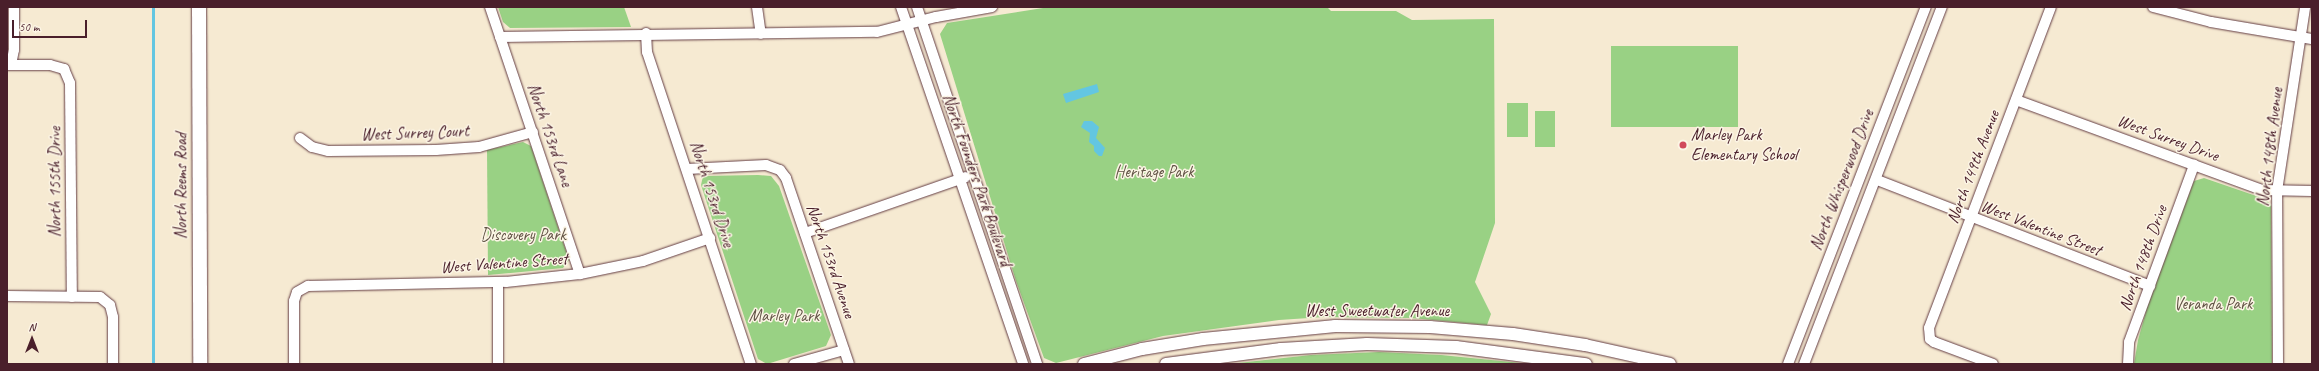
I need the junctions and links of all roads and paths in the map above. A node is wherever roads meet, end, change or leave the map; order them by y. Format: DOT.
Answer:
graph roads {
  1 [pos="14,7"];
  2 [pos="199,7"];
  3 [pos="490,7"];
  4 [pos="757,7"];
  5 [pos="902,7"];
  6 [pos="917,7"];
  7 [pos="992,7"];
  8 [pos="1926,7"];
  9 [pos="1942,7"];
  10 [pos="2051,7"];
  11 [pos="2153,7"];
  12 [pos="2305,7"];
  13 [pos="922,21"];
  14 [pos="908,26"];
  15 [pos="646,33"];
  16 [pos="762,34"];
  17 [pos="500,37"];
  18 [pos="2301,37"];
  19 [pos="2312,39"];
  20 [pos="9,65"];
  21 [pos="2016,100"];
  22 [pos="533,132"];
  23 [pos="300,138"];
  24 [pos="2194,165"];
  25 [pos="687,169"];
  26 [pos="974,174"];
  27 [pos="959,179"];
  28 [pos="1877,180"];
  29 [pos="2277,191"];
  30 [pos="2312,191"];
  31 [pos="1970,218"];
  32 [pos="805,233"];
  33 [pos="710,238"];
  34 [pos="580,274"];
  35 [pos="498,282"];
  36 [pos="2150,286"];
  37 [pos="7,296"];
  38 [pos="72,296"];
  39 [pos="844,350"];
  40 [pos="113,364"];
  41 [pos="200,364"];
  42 [pos="294,364"];
  43 [pos="498,364"];
  44 [pos="751,364"];
  45 [pos="794,364"];
  46 [pos="849,364"];
  47 [pos="1023,364"];
  48 [pos="1037,364"];
  49 [pos="1084,364"];
  50 [pos="1166,364"];
  51 [pos="1586,364"];
  52 [pos="1670,364"];
  53 [pos="1788,364"];
  54 [pos="1804,364"];
  55 [pos="1993,364"];
  56 [pos="2128,364"];
  57 [pos="2278,364"];
  1 -- 20 [label="street"];
  2 -- 41 [label="main road, North Reems Road"];
  3 -- 17 [label="street, North 153rd Lane"];
  4 -- 16 [label="street"];
  5 -- 14 [label="street, North Founders Park Boulevard"];
  6 -- 13 [label="street, North Founders Park Boulevard"];
  7 -- 13 [label="street"];
  8 -- 53 [label="street, North Whisperwood Drive"];
  9 -- 28 [label="street, North Whisperwood Drive"];
  10 -- 21 [label="street, North 149th Avenue"];
  11 -- 18 [label="street"];
  12 -- 18 [label="street, North 148th Avenue"];
  13 -- 14 [label="street"];
  13 -- 26 [label="street, North Founders Park Boulevard"];
  14 -- 16 [label="street"];
  14 -- 27 [label="street, North Founders Park Boulevard"];
  15 -- 16 [label="street"];
  15 -- 17 [label="street"];
  15 -- 25 [label="street, North 153rd Drive"];
  17 -- 22 [label="street, North 153rd Lane"];
  18 -- 19 [label="street"];
  18 -- 29 [label="street, North 148th Avenue"];
  20 -- 38 [label="street, North 155th Drive"];
  21 -- 24 [label="street, West Surrey Drive"];
  21 -- 31 [label="street, North 149th Avenue"];
  22 -- 23 [label="street, West Surrey Court"];
  22 -- 34 [label="street, North 153rd Lane"];
  24 -- 29 [label="street, West Surrey Drive"];
  24 -- 36 [label="street, North 148th Drive"];
  25 -- 32 [label="street, North 153rd Avenue"];
  25 -- 33 [label="street, North 153rd Drive"];
  26 -- 27 [label="street"];
  26 -- 48 [label="street, North Founders Park Boulevard"];
  27 -- 32 [label="street"];
  27 -- 47 [label="street, North Founders Park Boulevard"];
  28 -- 31 [label="street, West Valentine Street"];
  28 -- 54 [label="street, North Whisperwood Drive"];
  29 -- 30 [label="street, West Surrey Drive"];
  29 -- 57 [label="street, North 148th Avenue"];
  31 -- 36 [label="street, West Valentine Street"];
  31 -- 55 [label="street, North 149th Avenue"];
  32 -- 39 [label="street, North 153rd Avenue"];
  33 -- 34 [label="street, West Valentine Street"];
  33 -- 44 [label="street, North 153rd Drive"];
  34 -- 35 [label="street, West Valentine Street"];
  35 -- 42 [label="street, West Valentine Street"];
  35 -- 43 [label="street"];
  36 -- 56 [label="street, North 148th Drive"];
  37 -- 38 [label="street"];
  38 -- 40 [label="street"];
  39 -- 45 [label="street"];
  39 -- 46 [label="street, North 153rd Avenue"];
  49 -- 52 [label="street, West Sweetwater Avenue"];
  50 -- 51 [label="street, West Sweetwater Avenue"];
}
